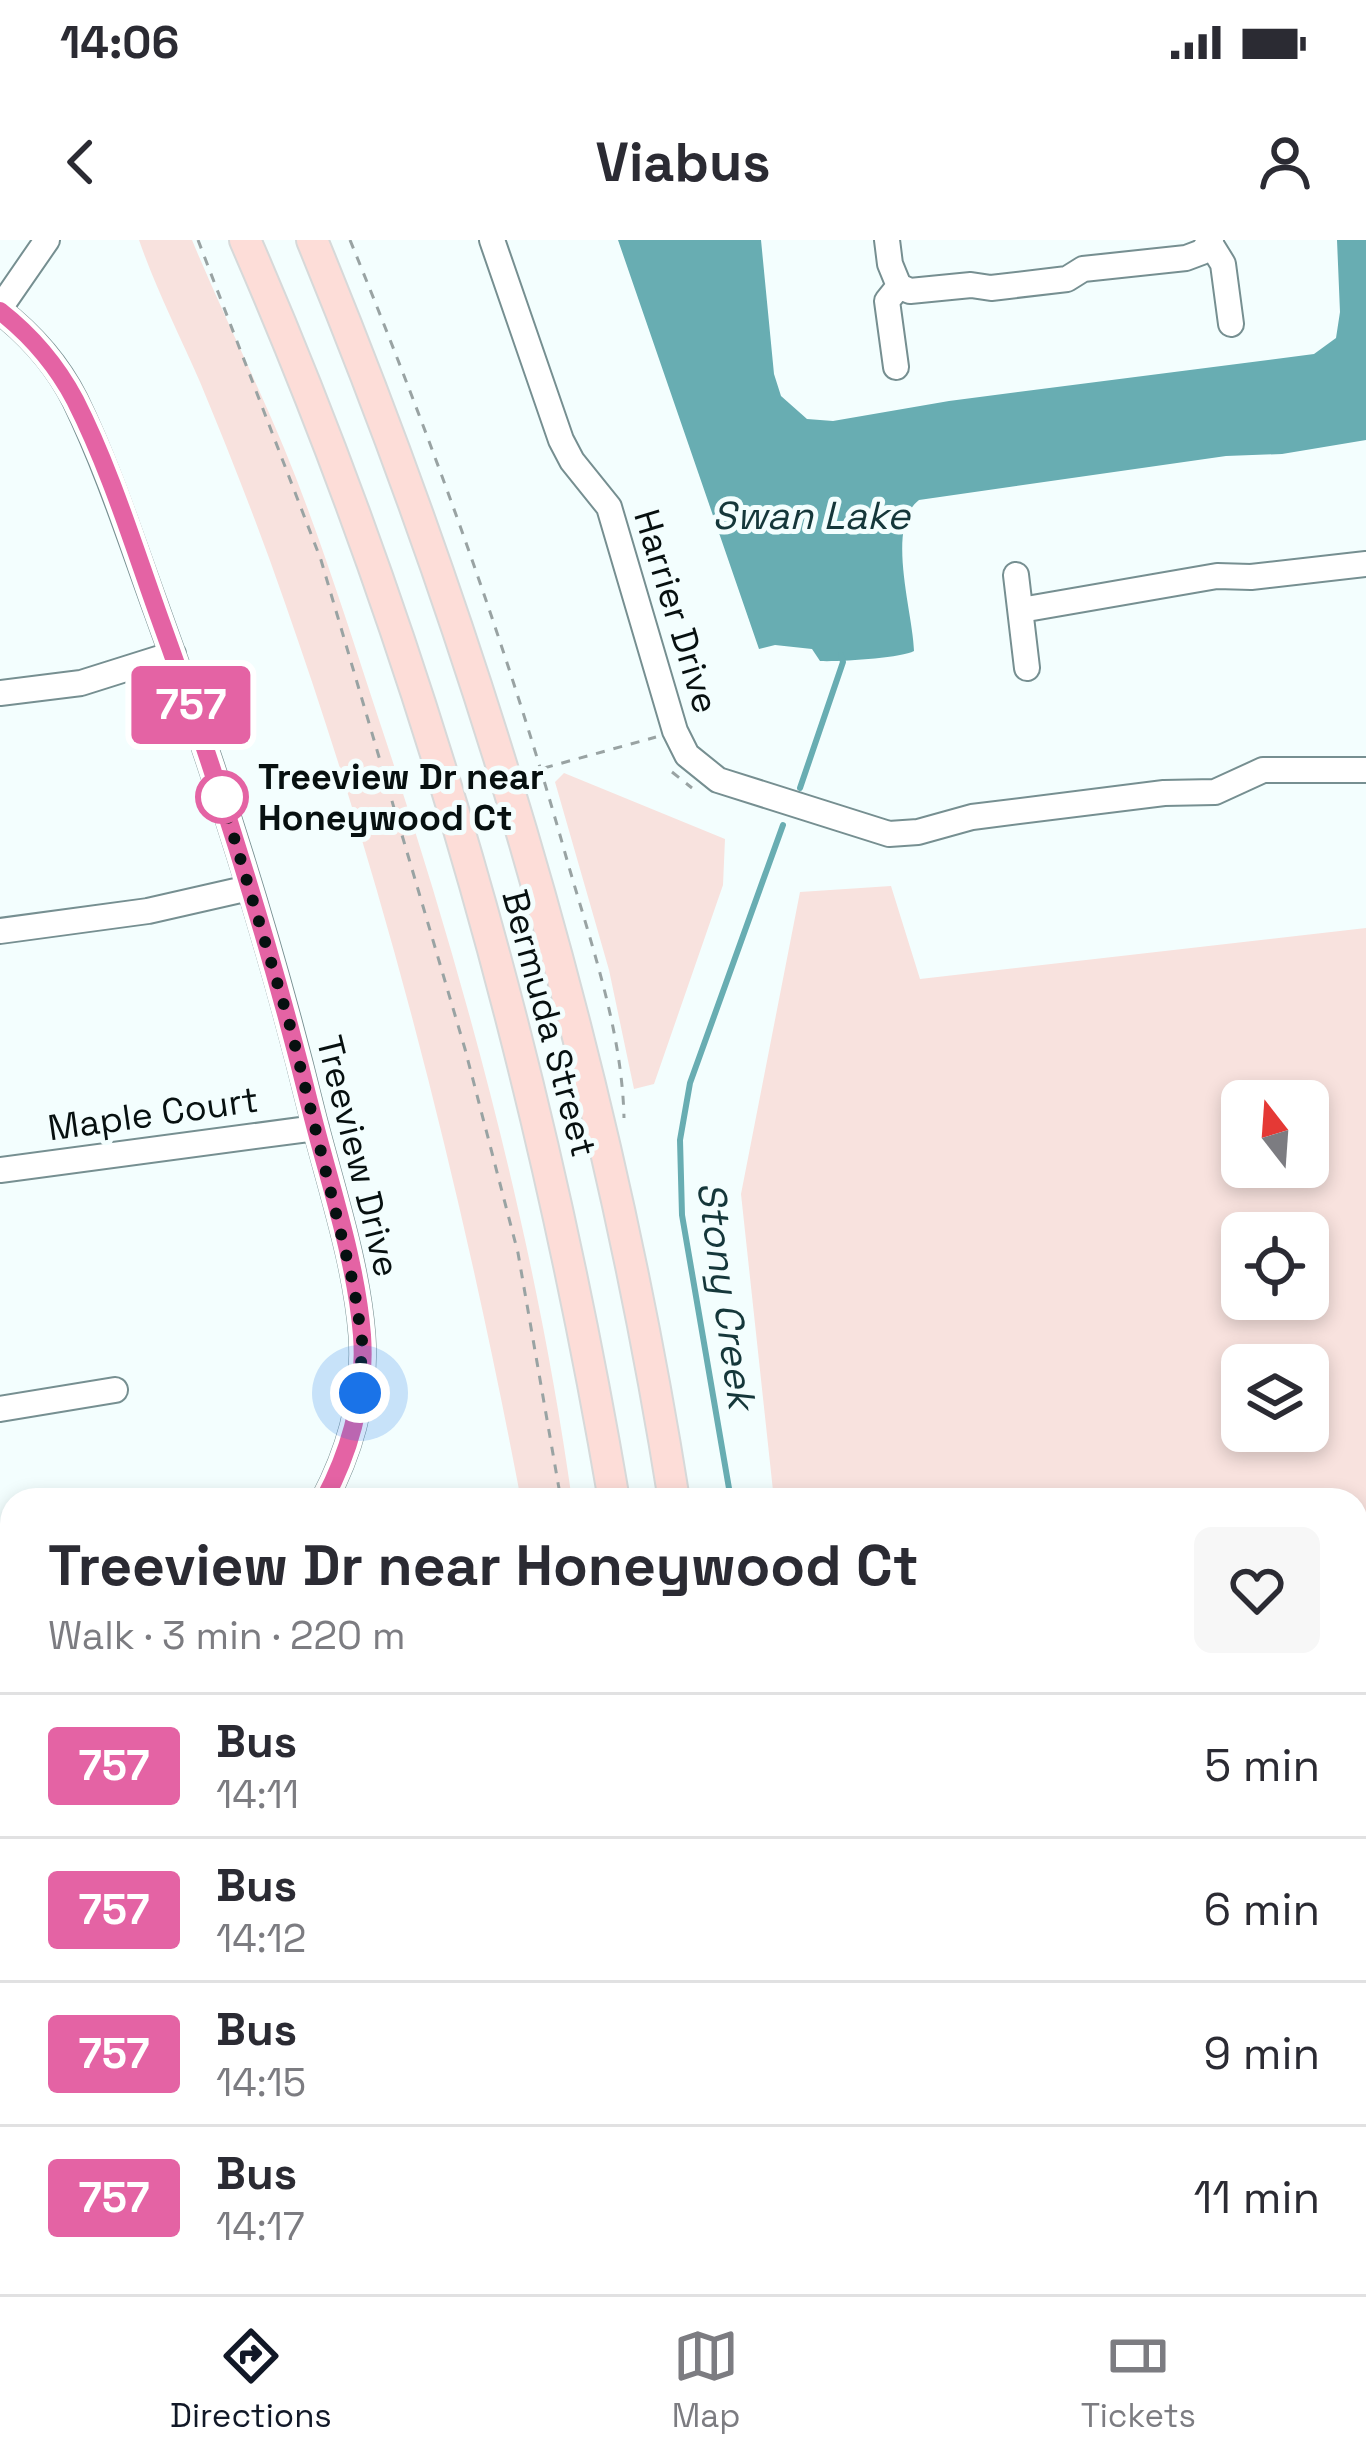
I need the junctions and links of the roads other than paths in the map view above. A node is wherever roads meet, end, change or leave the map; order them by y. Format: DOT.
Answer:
graph roads {
  1 [pos="47,240"];
  2 [pos="245,240"];
  3 [pos="312,240"];
  4 [pos="492,240"];
  5 [pos="887,240"];
  6 [pos="1210,242"];
  7 [pos="899,286"];
  8 [pos="0,309"];
  9 [pos="1231,324"];
  10 [pos="896,367"];
  11 [pos="1366,564"];
  12 [pos="1016,574"];
  13 [pos="1021,610"];
  14 [pos="173,654"];
  15 [pos="1027,668"];
  16 [pos="0,693"];
  17 [pos="1366,770"];
  18 [pos="250,888"];
  19 [pos="0,931"];
  20 [pos="316,1128"];
  21 [pos="0,1170"];
  22 [pos="115,1390"];
  23 [pos="0,1409"];
  24 [pos="330,1488"];
  25 [pos="612,1488"];
  26 [pos="672,1488"];
  1 -- 8 [label="street"];
  2 -- 25 [label="main road, Bermuda Street"];
  3 -- 26 [label="main road, Bermuda Street"];
  4 -- 17 [label="street, Harrier Drive"];
  5 -- 7 [label="street"];
  6 -- 7 [label="street"];
  6 -- 9 [label="street"];
  7 -- 10 [label="street"];
  8 -- 14 [label="street, Treeview Drive"];
  11 -- 13 [label="street"];
  12 -- 13 [label="street"];
  13 -- 15 [label="street"];
  14 -- 16 [label="street"];
  14 -- 18 [label="street, Treeview Drive"];
  18 -- 19 [label="street"];
  18 -- 20 [label="street, Treeview Drive"];
  20 -- 21 [label="street, Maple Court"];
  20 -- 24 [label="street, Treeview Drive"];
  22 -- 23 [label="street"];
}
